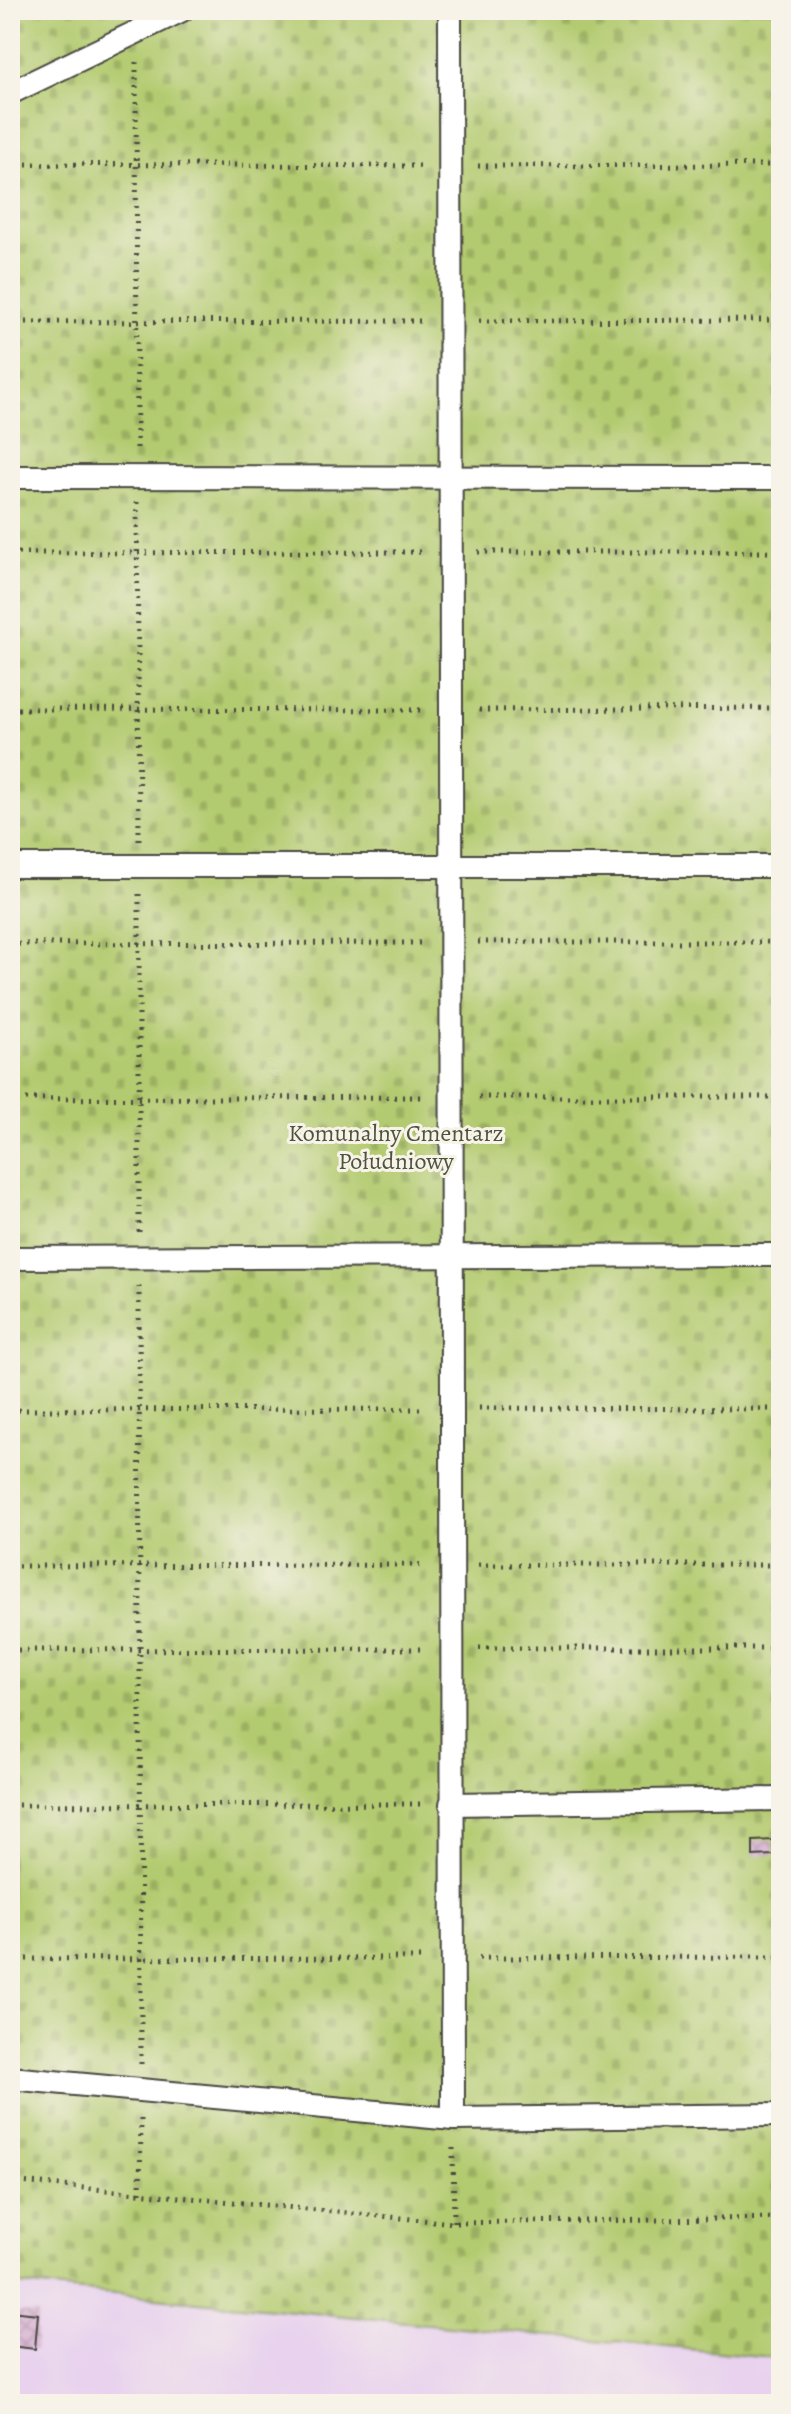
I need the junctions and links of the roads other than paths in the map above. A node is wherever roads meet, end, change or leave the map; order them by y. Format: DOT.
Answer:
graph roads {
  1 [pos="182,10"];
  2 [pos="450,10"];
  3 [pos="10,93"];
  4 [pos="449,475"];
  5 [pos="10,477"];
  6 [pos="781,478"];
  7 [pos="10,866"];
  8 [pos="449,866"];
  9 [pos="781,866"];
  10 [pos="781,1255"];
  11 [pos="450,1256"];
  12 [pos="10,1258"];
  13 [pos="781,1799"];
  14 [pos="451,1804"];
  15 [pos="10,2078"];
  16 [pos="781,2115"];
  17 [pos="453,2119"];
  1 -- 3 [label="street"];
  2 -- 4 [label="street"];
  4 -- 5 [label="street"];
  4 -- 6 [label="street"];
  4 -- 8 [label="street"];
  7 -- 8 [label="street"];
  8 -- 9 [label="street"];
  8 -- 11 [label="street"];
  10 -- 11 [label="street"];
  11 -- 12 [label="street"];
  11 -- 14 [label="street"];
  13 -- 14 [label="street"];
  14 -- 17 [label="street"];
  15 -- 17 [label="street"];
  16 -- 17 [label="street"];
}
